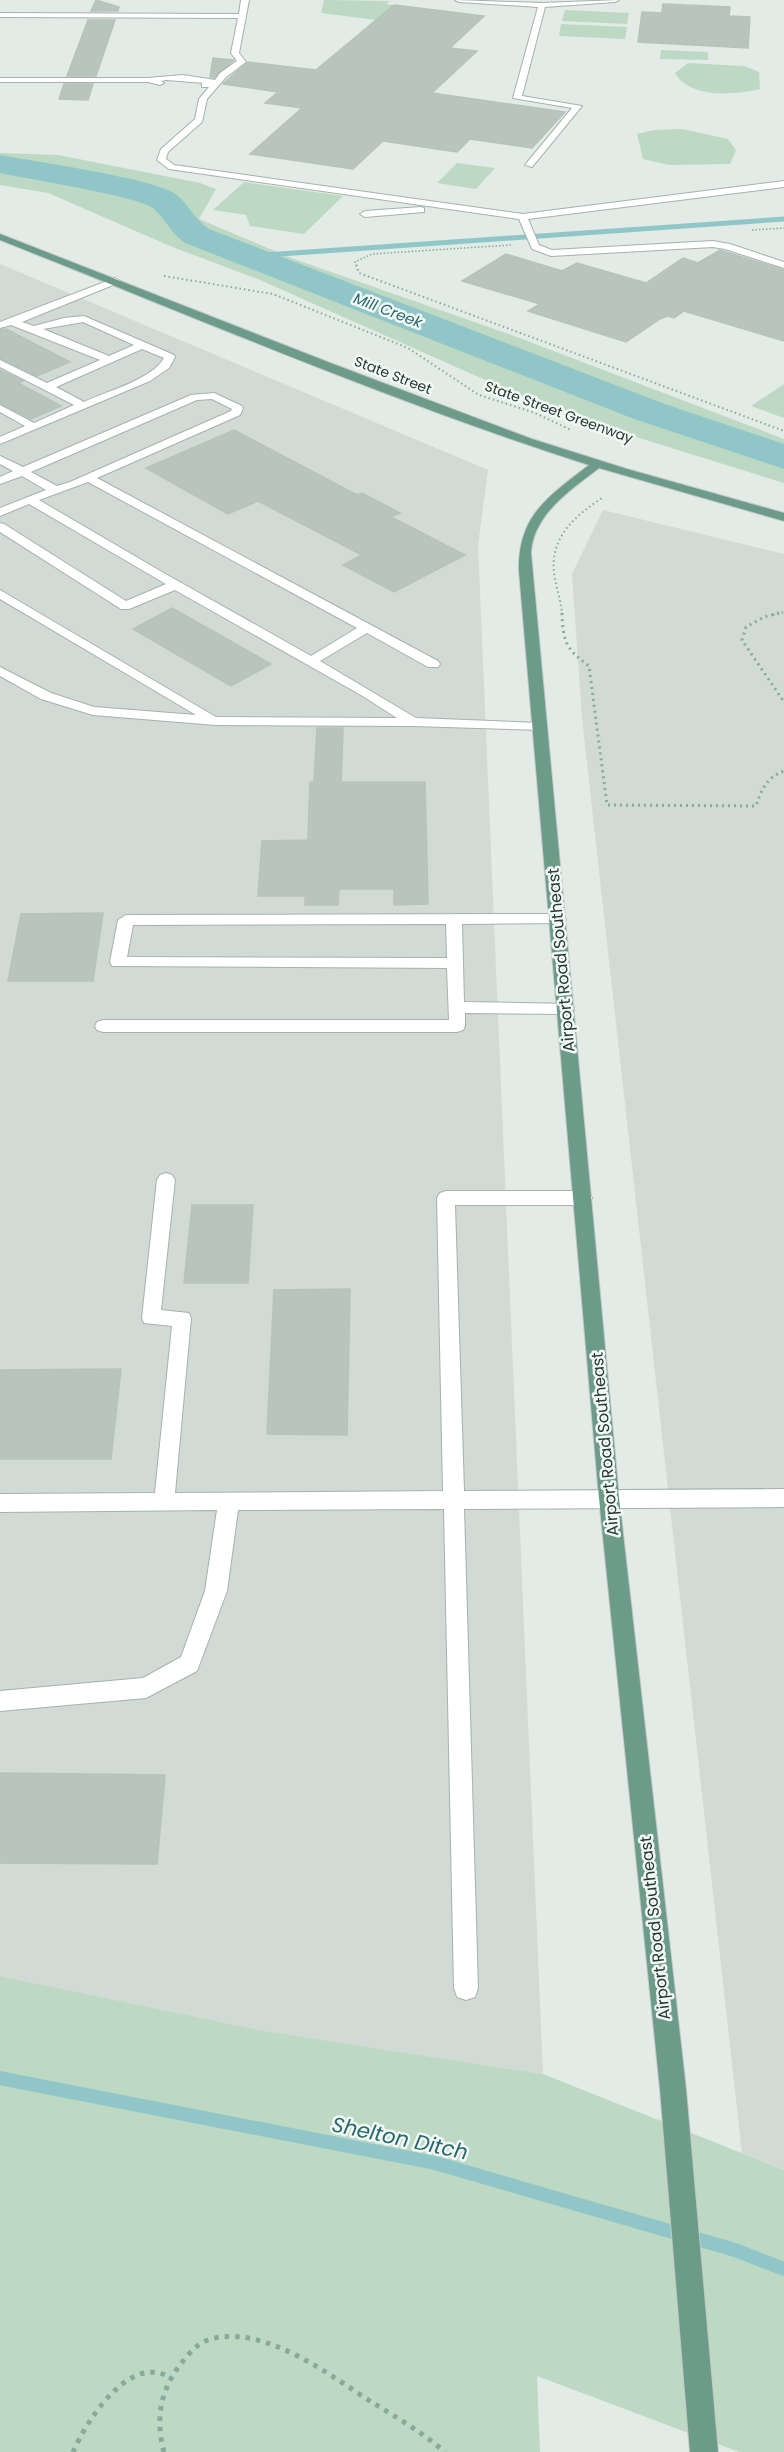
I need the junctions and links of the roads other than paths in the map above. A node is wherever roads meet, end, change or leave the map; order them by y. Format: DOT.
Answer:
graph roads {
  1 [pos="459,0"];
  2 [pos="615,0"];
  3 [pos="593,1"];
  4 [pos="244,3"];
  5 [pos="542,5"];
  6 [pos="231,6"];
  7 [pos="0,15"];
  8 [pos="241,16"];
  9 [pos="0,80"];
  10 [pos="217,83"];
  11 [pos="529,165"];
  12 [pos="784,184"];
  13 [pos="456,208"];
  14 [pos="365,214"];
  15 [pos="523,217"];
  16 [pos="0,237"];
  17 [pos="784,265"];
  18 [pos="115,281"];
  19 [pos="13,322"];
  20 [pos="0,325"];
  21 [pos="33,329"];
  22 [pos="144,344"];
  23 [pos="108,359"];
  24 [pos="0,363"];
  25 [pos="47,387"];
  26 [pos="84,406"];
  27 [pos="0,408"];
  28 [pos="34,427"];
  29 [pos="0,441"];
  30 [pos="0,459"];
  31 [pos="597,464"];
  32 [pos="24,471"];
  33 [pos="89,477"];
  34 [pos="0,481"];
  35 [pos="55,490"];
  36 [pos="30,499"];
  37 [pos="0,512"];
  38 [pos="784,517"];
  39 [pos="0,527"];
  40 [pos="175,585"];
  41 [pos="0,594"];
  42 [pos="367,628"];
  43 [pos="311,661"];
  44 [pos="433,664"];
  45 [pos="0,671"];
  46 [pos="216,721"];
  47 [pos="413,722"];
  48 [pos="539,727"];
  49 [pos="558,919"];
  50 [pos="454,920"];
  51 [pos="455,963"];
  52 [pos="457,1007"];
  53 [pos="566,1008"];
  54 [pos="103,1026"];
  55 [pos="166,1180"];
  56 [pos="583,1198"];
  57 [pos="609,1498"];
  58 [pos="784,1498"];
  59 [pos="454,1499"];
  60 [pos="164,1501"];
  61 [pos="229,1501"];
  62 [pos="0,1503"];
  63 [pos="0,1701"];
  64 [pos="466,1988"];
  65 [pos="704,2452"];
  1 -- 5 [label="lane"];
  2 -- 3 [label="lane"];
  3 -- 5 [label="lane"];
  4 -- 6 [label="lane"];
  4 -- 8 [label="lane"];
  5 -- 11 [label="lane"];
  7 -- 8 [label="lane"];
  8 -- 10 [label="lane"];
  9 -- 10 [label="lane"];
  10 -- 13 [label="lane"];
  12 -- 15 [label="lane"];
  13 -- 14 [label="lane"];
  13 -- 15 [label="lane"];
  15 -- 17 [label="lane"];
  16 -- 18 [label="main road, State Street"];
  18 -- 19 [label="lane"];
  18 -- 31 [label="main road, State Street"];
  19 -- 20 [label="lane"];
  19 -- 21 [label="lane"];
  21 -- 22 [label="lane"];
  21 -- 23 [label="lane"];
  22 -- 23 [label="lane"];
  22 -- 26 [label="lane"];
  23 -- 25 [label="lane"];
  24 -- 25 [label="lane"];
  25 -- 26 [label="lane"];
  26 -- 28 [label="lane"];
  27 -- 28 [label="lane"];
  28 -- 29 [label="lane"];
  30 -- 32 [label="lane"];
  31 -- 38 [label="main road, State Street"];
  31 -- 48 [label="main road, Airport Road Southeast"];
  32 -- 33 [label="lane"];
  32 -- 34 [label="lane"];
  32 -- 35 [label="lane"];
  33 -- 35 [label="lane"];
  33 -- 42 [label="lane"];
  35 -- 36 [label="lane"];
  36 -- 37 [label="lane"];
  36 -- 40 [label="lane"];
  39 -- 40 [label="lane"];
  40 -- 43 [label="lane"];
  41 -- 46 [label="lane"];
  42 -- 43 [label="lane"];
  42 -- 44 [label="lane"];
  43 -- 47 [label="lane"];
  45 -- 46 [label="lane"];
  46 -- 47 [label="lane"];
  47 -- 48 [label="lane"];
  48 -- 49 [label="main road, Airport Road Southeast"];
  49 -- 50 [label="lane"];
  49 -- 53 [label="main road, Airport Road Southeast"];
  50 -- 51 [label="lane"];
  50 -- 51 [label="lane"];
  51 -- 52 [label="lane"];
  52 -- 53 [label="lane"];
  52 -- 54 [label="lane"];
  53 -- 56 [label="main road, Airport Road Southeast"];
  55 -- 60 [label="lane"];
  56 -- 57 [label="main road, Airport Road Southeast"];
  56 -- 59 [label="lane"];
  57 -- 58 [label="lane"];
  57 -- 59 [label="lane"];
  57 -- 65 [label="main road, Airport Road Southeast"];
  59 -- 61 [label="lane"];
  59 -- 64 [label="lane"];
  60 -- 61 [label="lane"];
  60 -- 62 [label="lane"];
  61 -- 63 [label="lane"];
}
